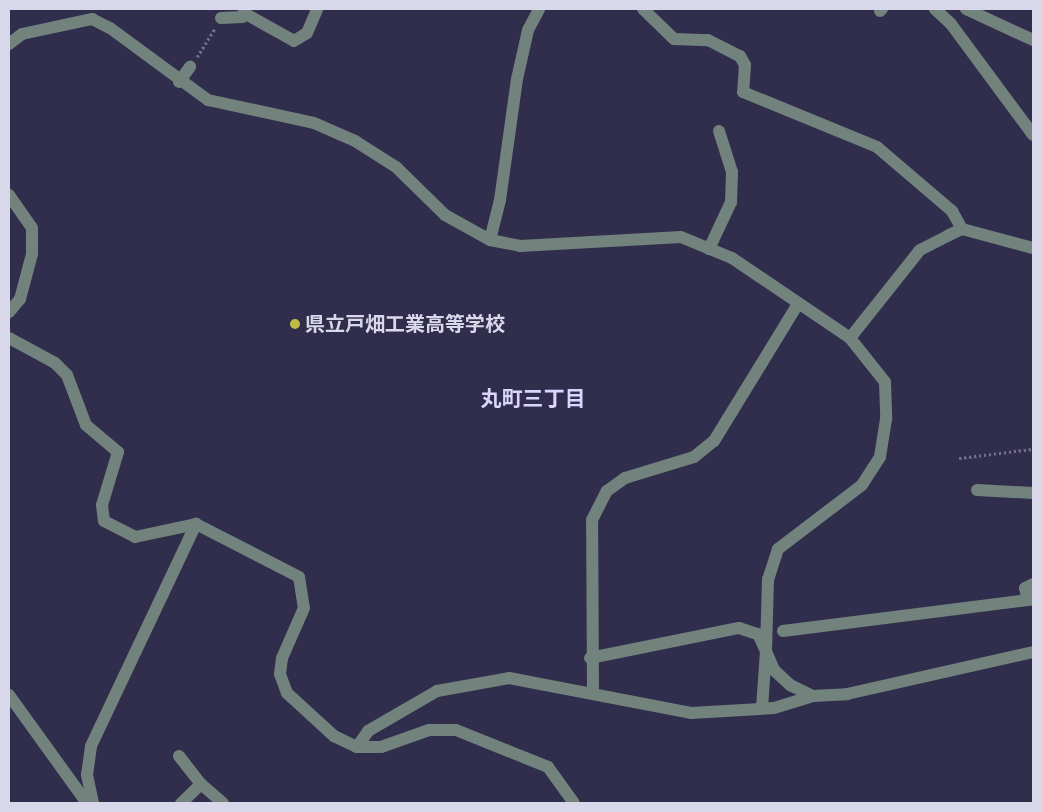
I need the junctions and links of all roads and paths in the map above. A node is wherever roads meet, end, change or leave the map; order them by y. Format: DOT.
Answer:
graph roads {
  1 [pos="317,9"];
  2 [pos="539,9"];
  3 [pos="643,9"];
  4 [pos="935,9"];
  5 [pos="966,9"];
  6 [pos="245,11"];
  7 [pos="221,18"];
  8 [pos="1033,40"];
  9 [pos="9,44"];
  10 [pos="190,67"];
  11 [pos="179,82"];
  12 [pos="719,131"];
  13 [pos="1033,135"];
  14 [pos="9,195"];
  15 [pos="962,229"];
  16 [pos="490,240"];
  17 [pos="1033,248"];
  18 [pos="709,249"];
  19 [pos="798,304"];
  20 [pos="9,312"];
  21 [pos="9,338"];
  22 [pos="850,338"];
  23 [pos="1033,448"];
  24 [pos="959,458"];
  25 [pos="977,490"];
  26 [pos="1033,493"];
  27 [pos="196,524"];
  28 [pos="1033,584"];
  29 [pos="1031,599"];
  30 [pos="783,631"];
  31 [pos="766,651"];
  32 [pos="1033,652"];
  33 [pos="590,658"];
  34 [pos="593,691"];
  35 [pos="9,695"];
  36 [pos="813,696"];
  37 [pos="762,708"];
  38 [pos="357,747"];
  39 [pos="179,756"];
  40 [pos="201,784"];
  41 [pos="87,803"];
  42 [pos="93,803"];
  43 [pos="181,803"];
  44 [pos="223,803"];
  45 [pos="574,803"];
  1 -- 6 [label="street"];
  2 -- 16 [label="street"];
  3 -- 15 [label="street"];
  4 -- 13 [label="street"];
  5 -- 8 [label="street"];
  6 -- 7 [label="street"];
  7 -- 10 [label="path"];
  9 -- 11 [label="street"];
  10 -- 11 [label="street"];
  11 -- 16 [label="street"];
  12 -- 18 [label="street"];
  14 -- 20 [label="street"];
  15 -- 17 [label="street"];
  15 -- 22 [label="street"];
  16 -- 18 [label="street"];
  18 -- 19 [label="street"];
  19 -- 22 [label="street"];
  19 -- 33 [label="street"];
  21 -- 27 [label="street"];
  22 -- 31 [label="street"];
  23 -- 24 [label="path"];
  25 -- 26 [label="street"];
  27 -- 38 [label="street"];
  27 -- 42 [label="street"];
  28 -- 29 [label="street"];
  29 -- 30 [label="street"];
  31 -- 33 [label="street"];
  31 -- 36 [label="street"];
  31 -- 37 [label="street"];
  32 -- 36 [label="street"];
  33 -- 34 [label="street"];
  34 -- 37 [label="street"];
  34 -- 38 [label="street"];
  35 -- 41 [label="street"];
  36 -- 37 [label="street"];
  38 -- 45 [label="street"];
  39 -- 40 [label="street"];
  40 -- 43 [label="street"];
  40 -- 44 [label="street"];
}
